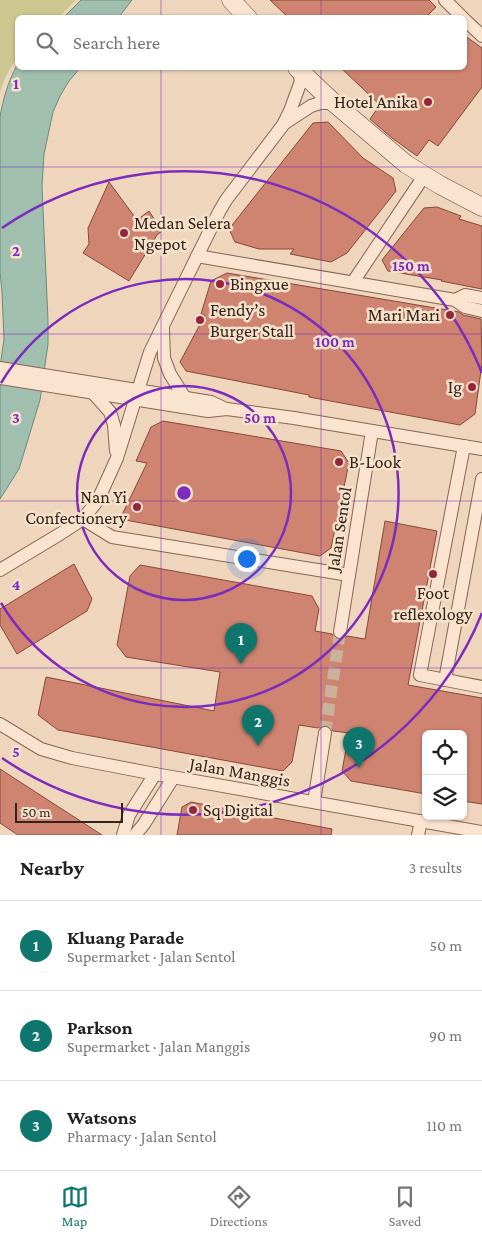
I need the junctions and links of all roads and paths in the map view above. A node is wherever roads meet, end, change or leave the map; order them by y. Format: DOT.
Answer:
graph roads {
  1 [pos="232,0"];
  2 [pos="445,0"];
  3 [pos="245,15"];
  4 [pos="461,15"];
  5 [pos="467,21"];
  6 [pos="482,36"];
  7 [pos="299,70"];
  8 [pos="300,70"];
  9 [pos="334,103"];
  10 [pos="283,125"];
  11 [pos="424,176"];
  12 [pos="482,207"];
  13 [pos="197,256"];
  14 [pos="353,282"];
  15 [pos="482,298"];
  16 [pos="455,300"];
  17 [pos="482,311"];
  18 [pos="163,326"];
  19 [pos="0,368"];
  20 [pos="0,378"];
  21 [pos="89,389"];
  22 [pos="136,395"];
  23 [pos="185,398"];
  24 [pos="227,409"];
  25 [pos="372,431"];
  26 [pos="464,446"];
  27 [pos="482,448"];
  28 [pos="117,458"];
  29 [pos="482,479"];
  30 [pos="83,518"];
  31 [pos="0,570"];
  32 [pos="349,575"];
  33 [pos="340,632"];
  34 [pos="445,680"];
  35 [pos="482,688"];
  36 [pos="0,724"];
  37 [pos="325,733"];
  38 [pos="154,774"];
  39 [pos="173,778"];
  40 [pos="314,802"];
  41 [pos="429,826"];
  42 [pos="482,832"];
  43 [pos="123,835"];
  44 [pos="135,835"];
  45 [pos="418,835"];
  1 -- 3 [label="street"];
  2 -- 4 [label="street"];
  5 -- 6 [label="street"];
  7 -- 10 [label="street"];
  8 -- 9 [label="street"];
  9 -- 10 [label="street"];
  9 -- 11 [label="street"];
  10 -- 13 [label="street"];
  11 -- 12 [label="street"];
  11 -- 14 [label="street"];
  13 -- 14 [label="street"];
  13 -- 18 [label="street"];
  14 -- 16 [label="street"];
  15 -- 16 [label="street"];
  16 -- 17 [label="street"];
  18 -- 22 [label="street"];
  18 -- 23 [label="street"];
  19 -- 21 [label="street"];
  20 -- 21 [label="street"];
  21 -- 22 [label="street"];
  21 -- 28 [label="street"];
  22 -- 23 [label="street"];
  22 -- 24 [label="street"];
  22 -- 28 [label="street"];
  23 -- 24 [label="street"];
  24 -- 25 [label="street"];
  25 -- 26 [label="street"];
  25 -- 32 [label="street, Jalan Sentol"];
  26 -- 27 [label="street"];
  26 -- 34 [label="street"];
  28 -- 30 [label="street"];
  29 -- 34 [label="street"];
  30 -- 31 [label="street"];
  30 -- 32 [label="street"];
  32 -- 33 [label="street, Jalan Sentol"];
  34 -- 35 [label="street"];
  36 -- 38 [label="street, Jalan Manggis"];
  37 -- 40 [label="street"];
  38 -- 39 [label="street, Jalan Manggis"];
  38 -- 43 [label="street"];
  39 -- 40 [label="street, Jalan Manggis"];
  39 -- 44 [label="street"];
  40 -- 41 [label="street, Jalan Manggis"];
  41 -- 42 [label="street, Jalan Manggis"];
  41 -- 45 [label="street"];
}
